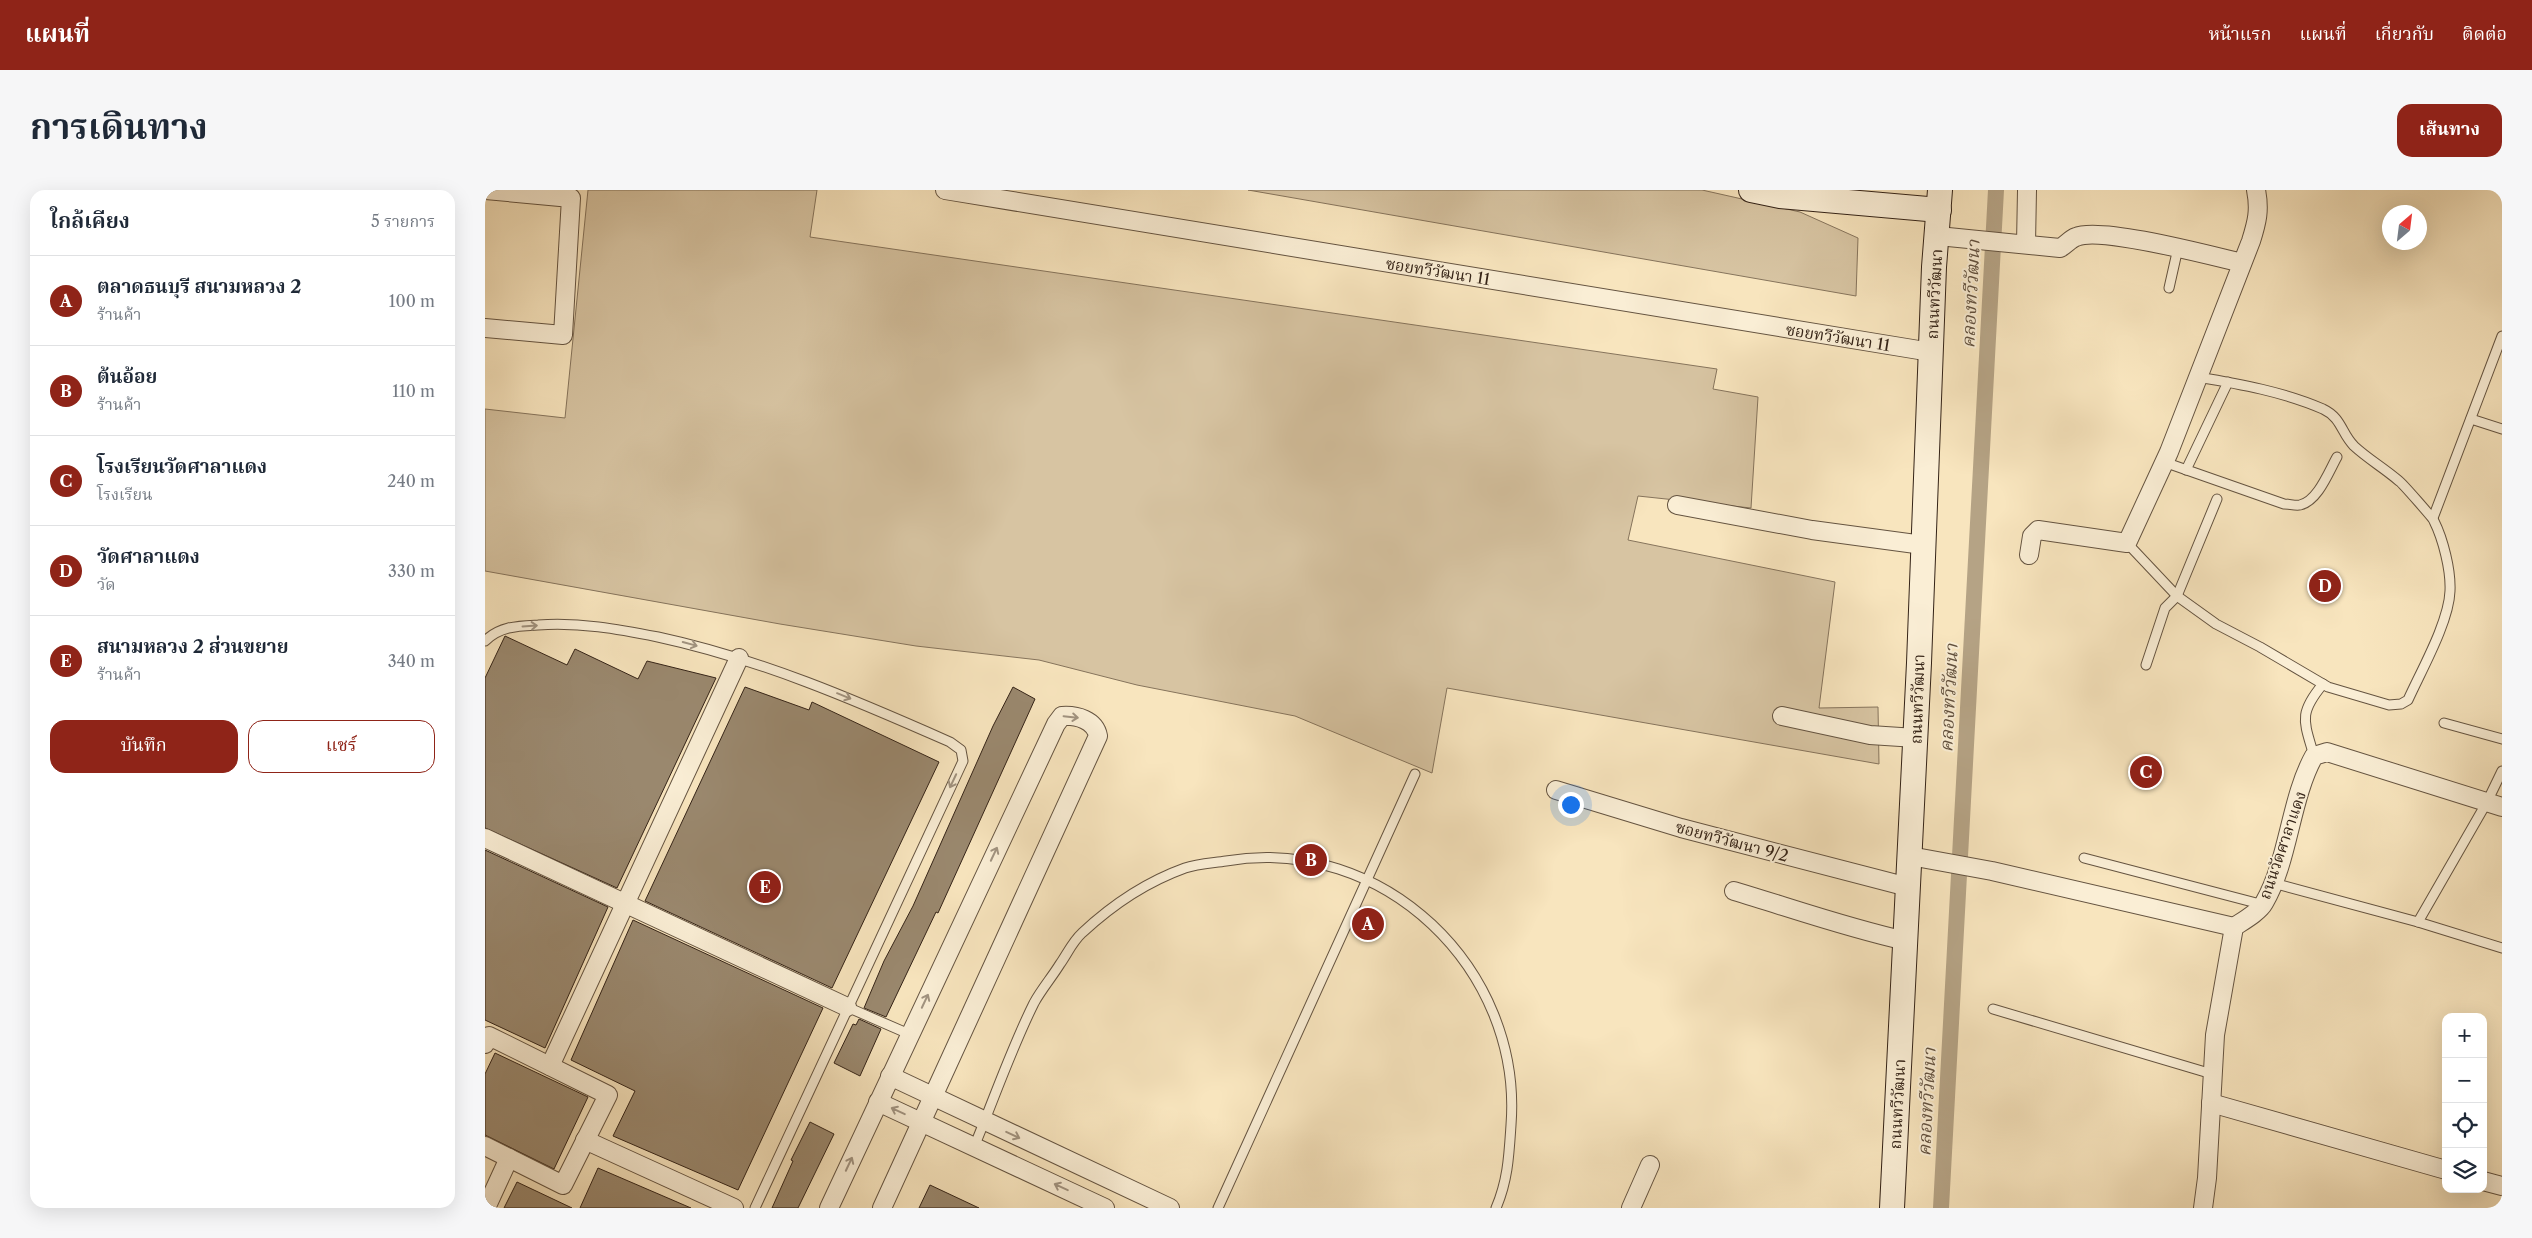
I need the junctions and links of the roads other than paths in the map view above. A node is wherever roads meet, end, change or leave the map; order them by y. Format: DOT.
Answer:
graph roads {
  1 [pos="485,190"];
  2 [pos="945,190"];
  3 [pos="1751,190"];
  4 [pos="2027,190"];
  5 [pos="2256,190"];
  6 [pos="1939,200"];
  7 [pos="1938,236"];
  8 [pos="2025,244"];
  9 [pos="2178,248"];
  10 [pos="2242,263"];
  11 [pos="2169,288"];
  12 [pos="485,328"];
  13 [pos="2502,336"];
  14 [pos="1931,352"];
  15 [pos="2198,377"];
  16 [pos="2228,382"];
  17 [pos="2471,419"];
  18 [pos="2502,429"];
  19 [pos="2337,457"];
  20 [pos="2164,462"];
  21 [pos="2186,470"];
  22 [pos="2217,499"];
  23 [pos="1677,506"];
  24 [pos="2433,518"];
  25 [pos="2127,543"];
  26 [pos="1923,545"];
  27 [pos="2029,555"];
  28 [pos="2177,596"];
  29 [pos="485,640"];
  30 [pos="739,658"];
  31 [pos="2146,665"];
  32 [pos="2323,684"];
  33 [pos="1782,716"];
  34 [pos="2445,723"];
  35 [pos="1916,738"];
  36 [pos="2502,739"];
  37 [pos="2314,756"];
  38 [pos="2502,771"];
  39 [pos="1415,774"];
  40 [pos="1556,790"];
  41 [pos="2495,804"];
  42 [pos="485,838"];
  43 [pos="1910,856"];
  44 [pos="2084,858"];
  45 [pos="1367,879"];
  46 [pos="2273,883"];
  47 [pos="1908,887"];
  48 [pos="1734,891"];
  49 [pos="625,904"];
  50 [pos="2264,905"];
  51 [pos="2418,922"];
  52 [pos="2234,927"];
  53 [pos="1906,941"];
  54 [pos="2502,948"];
  55 [pos="847,1007"];
  56 [pos="1993,1009"];
  57 [pos="909,1034"];
  58 [pos="485,1044"];
  59 [pos="550,1066"];
  60 [pos="2212,1074"];
  61 [pos="890,1076"];
  62 [pos="933,1097"];
  63 [pos="878,1102"];
  64 [pos="2211,1103"];
  65 [pos="985,1121"];
  66 [pos="922,1122"];
  67 [pos="585,1140"];
  68 [pos="485,1146"];
  69 [pos="974,1147"];
  70 [pos="509,1158"];
  71 [pos="1650,1165"];
  72 [pos="2442,1169"];
  73 [pos="2487,1182"];
  74 [pos="2502,1186"];
  75 [pos="486,1208"];
  76 [pos="734,1208"];
  77 [pos="755,1208"];
  78 [pos="829,1208"];
  79 [pos="883,1208"];
  80 [pos="1105,1208"];
  81 [pos="1170,1208"];
  82 [pos="1218,1208"];
  83 [pos="1496,1208"];
  84 [pos="1631,1208"];
  85 [pos="1892,1208"];
  86 [pos="2203,1208"];
  1 -- 12 [label="street"];
  2 -- 14 [label="street, ซอยทวีวัฒนา 11"];
  3 -- 6 [label="main road"];
  4 -- 8 [label="street"];
  5 -- 10 [label="street"];
  6 -- 7 [label="main road, ถนนทวีวัฒนา"];
  7 -- 8 [label="street"];
  7 -- 14 [label="main road, ถนนทวีวัฒนา"];
  8 -- 9 [label="street"];
  9 -- 10 [label="street"];
  9 -- 11 [label="lane"];
  10 -- 15 [label="street"];
  13 -- 17 [label="lane"];
  14 -- 26 [label="main road, ถนนทวีวัฒนา"];
  15 -- 16 [label="lane"];
  15 -- 20 [label="street"];
  16 -- 21 [label="lane"];
  16 -- 24 [label="lane"];
  17 -- 18 [label="lane"];
  17 -- 24 [label="lane"];
  19 -- 21 [label="lane"];
  20 -- 21 [label="lane"];
  20 -- 25 [label="street"];
  22 -- 28 [label="lane"];
  23 -- 26 [label="street"];
  24 -- 32 [label="lane"];
  25 -- 27 [label="street"];
  25 -- 28 [label="lane"];
  26 -- 35 [label="main road, ถนนทวีวัฒนา"];
  28 -- 31 [label="lane"];
  28 -- 32 [label="lane"];
  29 -- 30 [label="lane, one-way"];
  30 -- 49 [label="street"];
  30 -- 55 [label="lane, one-way"];
  32 -- 37 [label="lane"];
  33 -- 35 [label="street"];
  34 -- 36 [label="lane"];
  35 -- 43 [label="main road, ถนนทวีวัฒนา"];
  37 -- 41 [label="street"];
  37 -- 46 [label="street, ถนนวัดศาลาแดง"];
  38 -- 41 [label="lane"];
  39 -- 45 [label="lane"];
  40 -- 47 [label="street, ซอยทวีวัฒนา 9/2"];
  41 -- 51 [label="lane"];
  42 -- 49 [label="street"];
  43 -- 47 [label="main road, ถนนทวีวัฒนา"];
  43 -- 52 [label="street"];
  44 -- 50 [label="lane"];
  45 -- 65 [label="lane"];
  45 -- 82 [label="lane"];
  45 -- 83 [label="lane"];
  46 -- 50 [label="street, ถนนวัดศาลาแดง"];
  46 -- 51 [label="lane"];
  47 -- 53 [label="main road, ถนนทวีวัฒนา"];
  48 -- 53 [label="street"];
  49 -- 55 [label="street"];
  49 -- 59 [label="street"];
  50 -- 52 [label="street, ถนนวัดศาลาแดง"];
  51 -- 54 [label="lane"];
  52 -- 60 [label="street"];
  53 -- 85 [label="main road, ถนนทวีวัฒนา"];
  55 -- 57 [label="lane"];
  55 -- 77 [label="lane"];
  56 -- 60 [label="lane"];
  57 -- 61 [label="street"];
  57 -- 62 [label="street, one-way"];
  58 -- 59 [label="street"];
  59 -- 67 [label="street"];
  60 -- 64 [label="street"];
  61 -- 62 [label="street"];
  61 -- 63 [label="street"];
  62 -- 65 [label="street"];
  62 -- 66 [label="street"];
  66 -- 63 [label="street, one-way"];
  78 -- 63 [label="street, one-way"];
  64 -- 72 [label="street"];
  64 -- 86 [label="street"];
  65 -- 69 [label="lane"];
  65 -- 81 [label="street, one-way"];
  66 -- 69 [label="street"];
  66 -- 79 [label="street"];
  67 -- 70 [label="street"];
  67 -- 76 [label="street"];
  68 -- 70 [label="street"];
  80 -- 69 [label="street, one-way"];
  70 -- 75 [label="street"];
  71 -- 84 [label="street"];
  73 -- 74 [label="street"];
}
